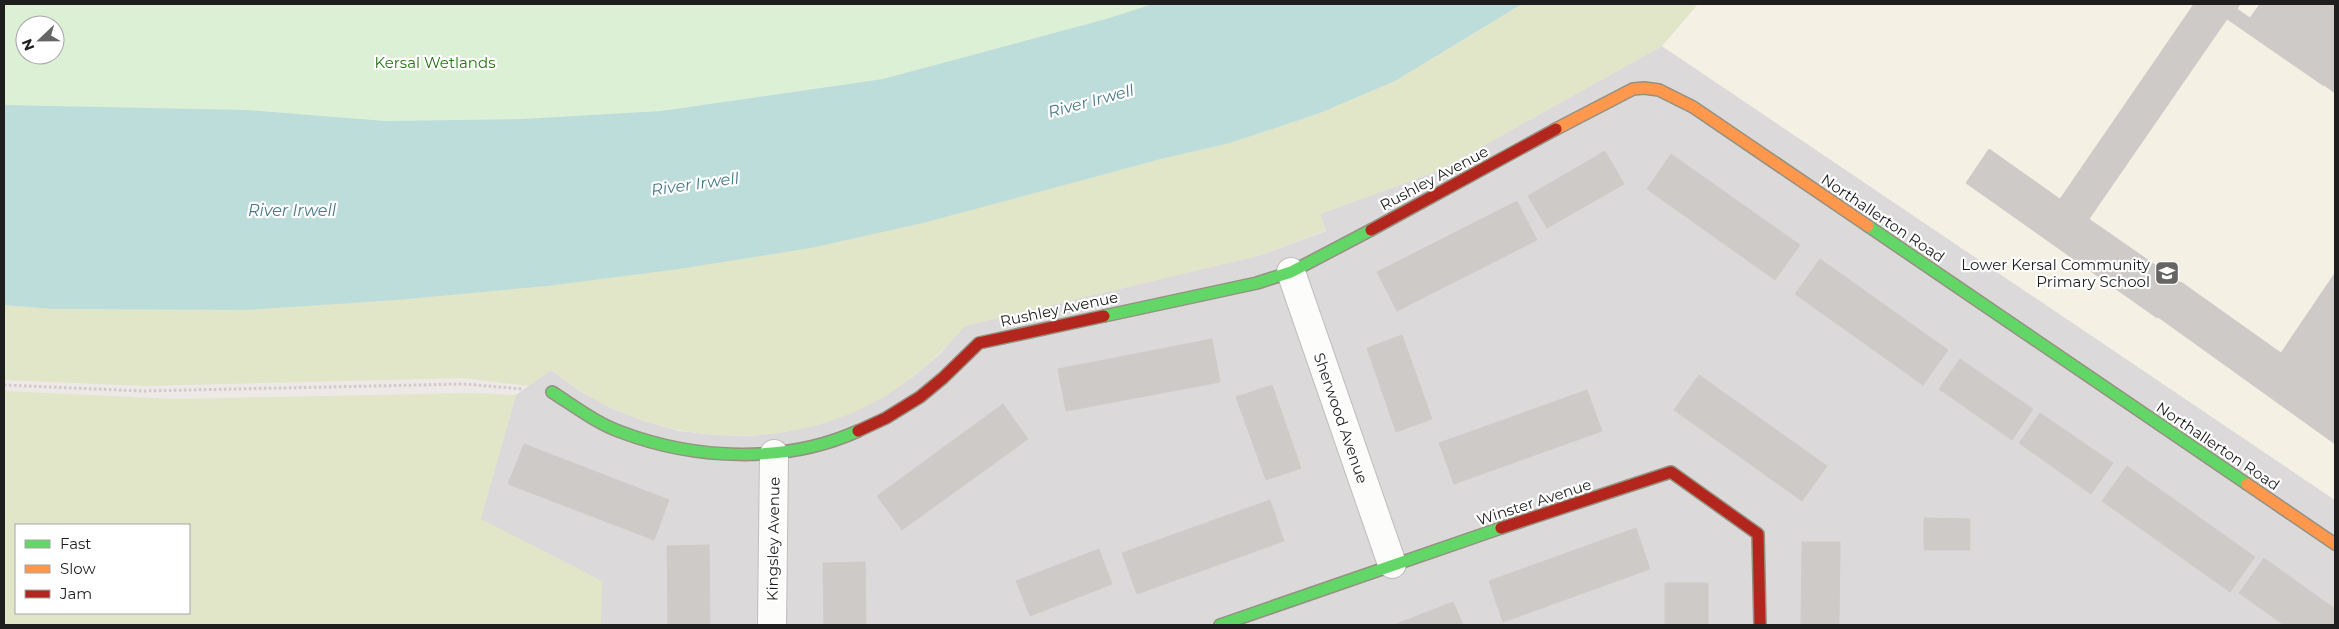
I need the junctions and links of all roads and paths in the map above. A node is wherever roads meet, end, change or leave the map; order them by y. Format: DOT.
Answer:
graph roads {
  1 [pos="1578,118"];
  2 [pos="1291,272"];
  3 [pos="4,384"];
  4 [pos="552,392"];
  5 [pos="774,454"];
  6 [pos="2335,544"];
  7 [pos="1392,564"];
  8 [pos="772,625"];
  9 [pos="1220,625"];
  10 [pos="1760,625"];
  1 -- 2 [label="street, Rushley Avenue"];
  1 -- 6 [label="street, Northallerton Road"];
  2 -- 5 [label="street, Rushley Avenue"];
  2 -- 7 [label="street, Sherwood Avenue"];
  3 -- 4 [label="path"];
  4 -- 5 [label="street, Rushley Avenue"];
  5 -- 8 [label="street, Kingsley Avenue"];
  7 -- 9 [label="street, Winster Avenue"];
  7 -- 10 [label="street, Winster Avenue"];
}
